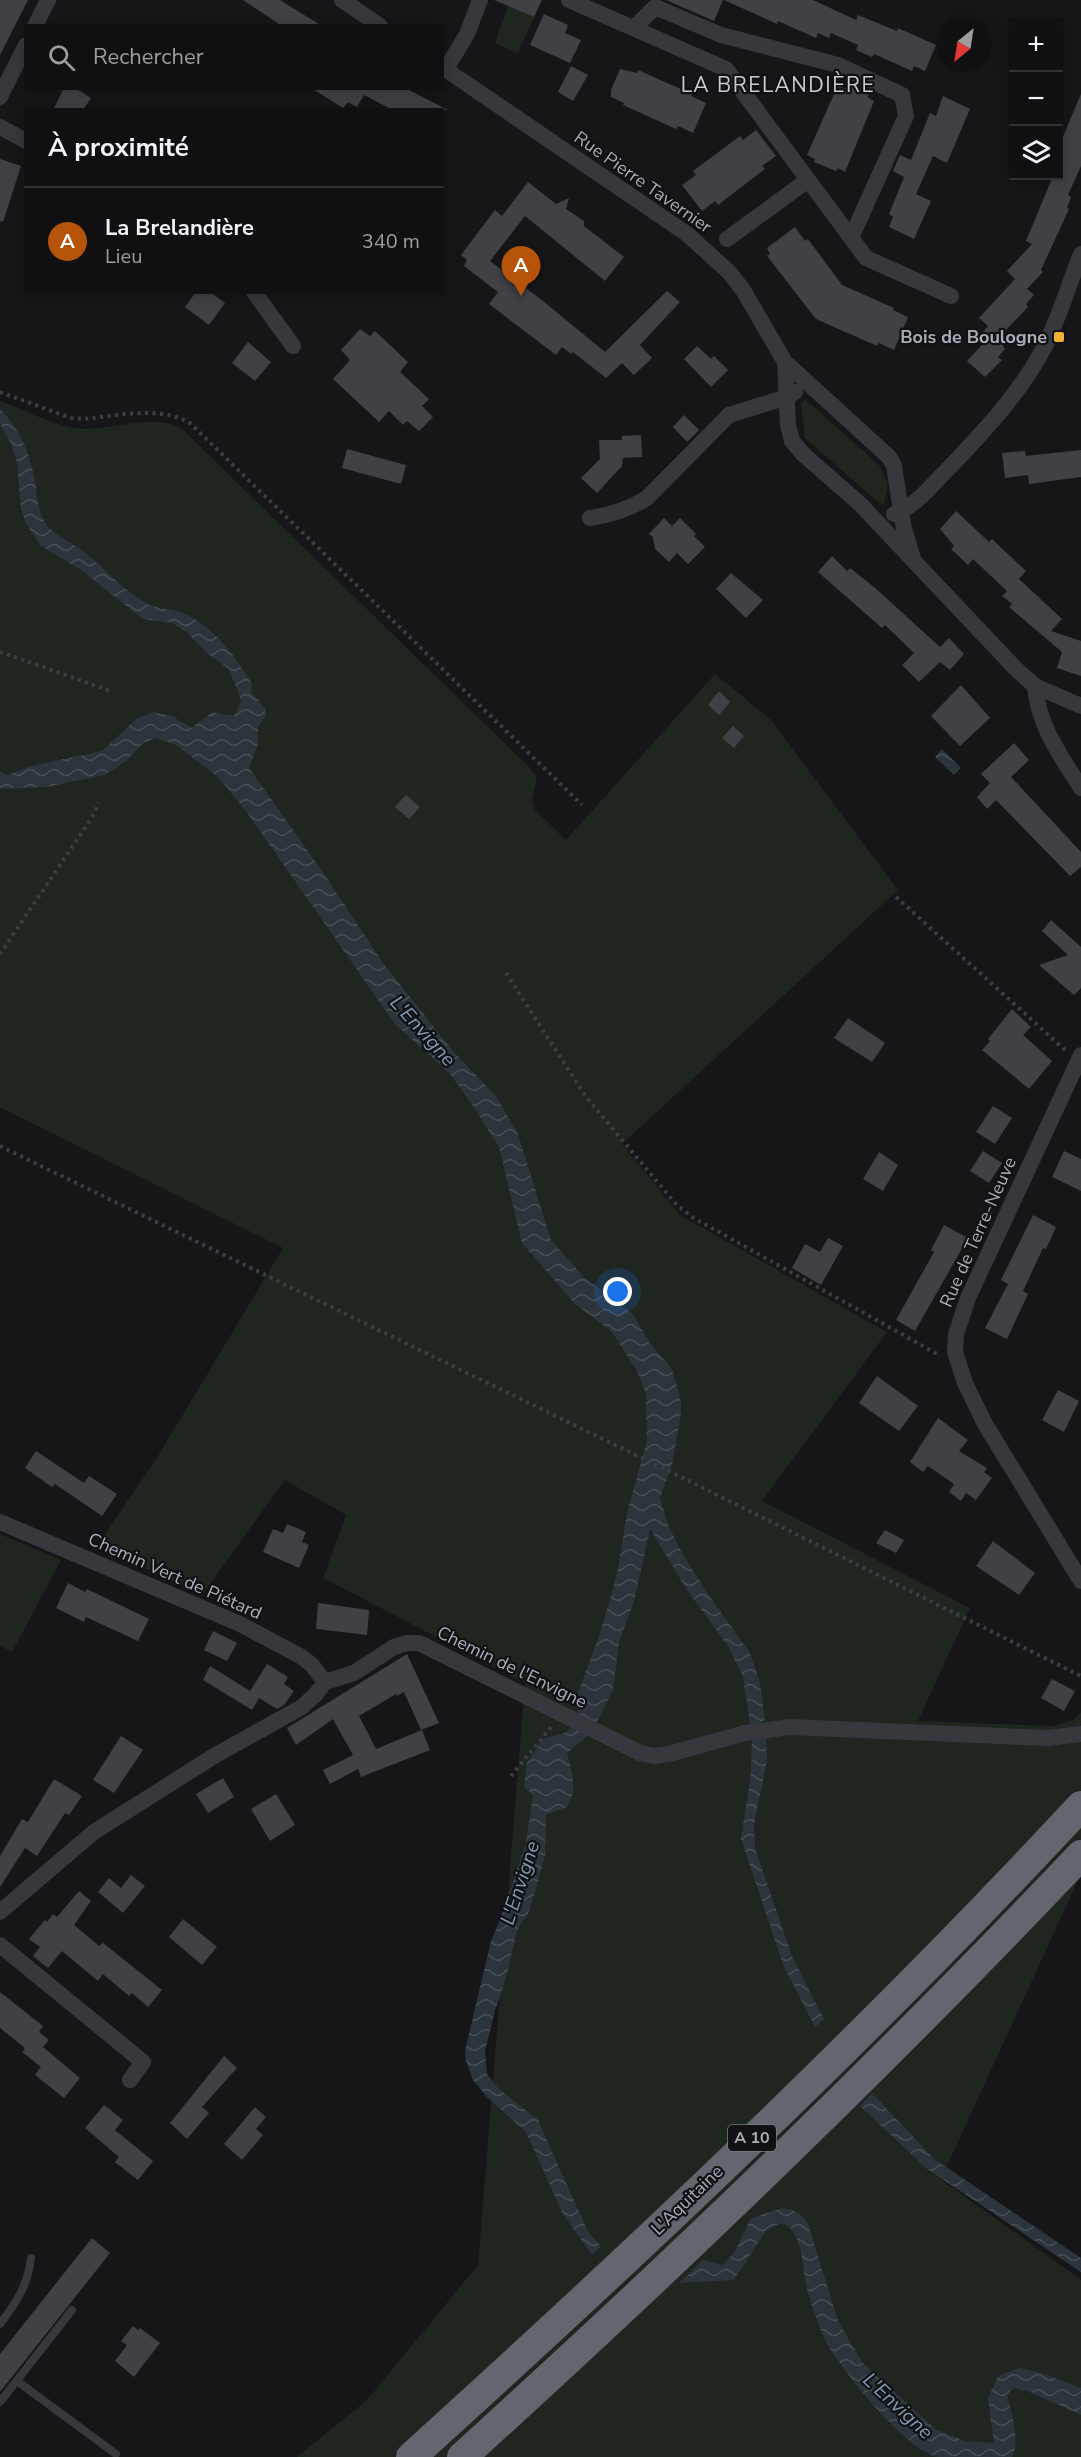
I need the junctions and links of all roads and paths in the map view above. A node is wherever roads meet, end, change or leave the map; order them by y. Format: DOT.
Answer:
graph roads {
  1 [pos="48,0"];
  2 [pos="342,0"];
  3 [pos="480,0"];
  4 [pos="569,0"];
  5 [pos="36,24"];
  6 [pos="377,24"];
  7 [pos="634,28"];
  8 [pos="24,49"];
  9 [pos="444,68"];
  10 [pos="0,97"];
  11 [pos="0,127"];
  12 [pos="24,140"];
  13 [pos="808,180"];
  14 [pos="851,238"];
  15 [pos="727,239"];
  16 [pos="1081,254"];
  17 [pos="255,294"];
  18 [pos="951,296"];
  19 [pos="293,346"];
  20 [pos="785,362"];
  21 [pos="813,389"];
  22 [pos="0,392"];
  23 [pos="787,397"];
  24 [pos="902,512"];
  25 [pos="590,518"];
  26 [pos="877,521"];
  27 [pos="912,558"];
  28 [pos="0,652"];
  29 [pos="1035,686"];
  30 [pos="111,691"];
  31 [pos="1081,706"];
  32 [pos="1081,788"];
  33 [pos="99,803"];
  34 [pos="582,805"];
  35 [pos="896,897"];
  36 [pos="0,954"];
  37 [pos="506,973"];
  38 [pos="1080,1058"];
  39 [pos="0,1146"];
  40 [pos="957,1359"];
  41 [pos="0,1521"];
  42 [pos="1081,1581"];
  43 [pos="1081,1676"];
  44 [pos="325,1682"];
  45 [pos="566,1716"];
  46 [pos="1081,1734"];
  47 [pos="511,1776"];
  48 [pos="1081,1806"];
  49 [pos="1081,1855"];
  50 [pos="0,1912"];
  51 [pos="0,1945"];
  52 [pos="130,2080"];
  53 [pos="31,2258"];
  54 [pos="72,2310"];
  55 [pos="0,2324"];
  56 [pos="17,2380"];
  57 [pos="0,2402"];
  58 [pos="117,2454"];
  59 [pos="411,2457"];
  60 [pos="462,2457"];
  1 -- 5 [label="street"];
  2 -- 6 [label="street"];
  3 -- 9 [label="street"];
  4 -- 7 [label="street"];
  7 -- 13 [label="street"];
  7 -- 14 [label="street"];
  8 -- 10 [label="street"];
  9 -- 20 [label="street, Rue Pierre Tavernier"];
  11 -- 12 [label="street"];
  13 -- 14 [label="street"];
  13 -- 15 [label="street"];
  14 -- 18 [label="street"];
  16 -- 24 [label="street"];
  17 -- 19 [label="street"];
  20 -- 21 [label="street, Rue Pierre Tavernier"];
  20 -- 23 [label="street, Rue Pierre Tavernier"];
  21 -- 23 [label="street"];
  21 -- 24 [label="street, Rue Pierre Tavernier"];
  22 -- 34 [label="path"];
  23 -- 25 [label="street"];
  23 -- 26 [label="street, Rue Pierre Tavernier"];
  24 -- 26 [label="street"];
  24 -- 27 [label="street, Rue Pierre Tavernier"];
  26 -- 27 [label="street, Rue Pierre Tavernier"];
  27 -- 29 [label="street, Rue Pierre Tavernier"];
  28 -- 30 [label="path"];
  29 -- 31 [label="street, Rue Pierre Tavernier"];
  29 -- 32 [label="street"];
  33 -- 36 [label="path"];
  35 -- 38 [label="path"];
  37 -- 40 [label="path"];
  38 -- 40 [label="street, Rue de Terre-Neuve"];
  39 -- 43 [label="path"];
  40 -- 42 [label="street, Rue de Terre-Neuve"];
  41 -- 44 [label="street, Chemin Vert de Piétard"];
  44 -- 45 [label="street, Chemin de l'Envigne"];
  44 -- 50 [label="street"];
  45 -- 46 [label="street, Chemin de l'Envigne"];
  45 -- 47 [label="path"];
  48 -- 59 [label="highway, L'Aquitaine / A 10"];
  49 -- 60 [label="highway, L'Aquitaine / A 10"];
  51 -- 52 [label="street"];
  53 -- 55 [label="lane"];
  54 -- 56 [label="lane"];
  56 -- 57 [label="lane"];
  56 -- 58 [label="lane"];
}
